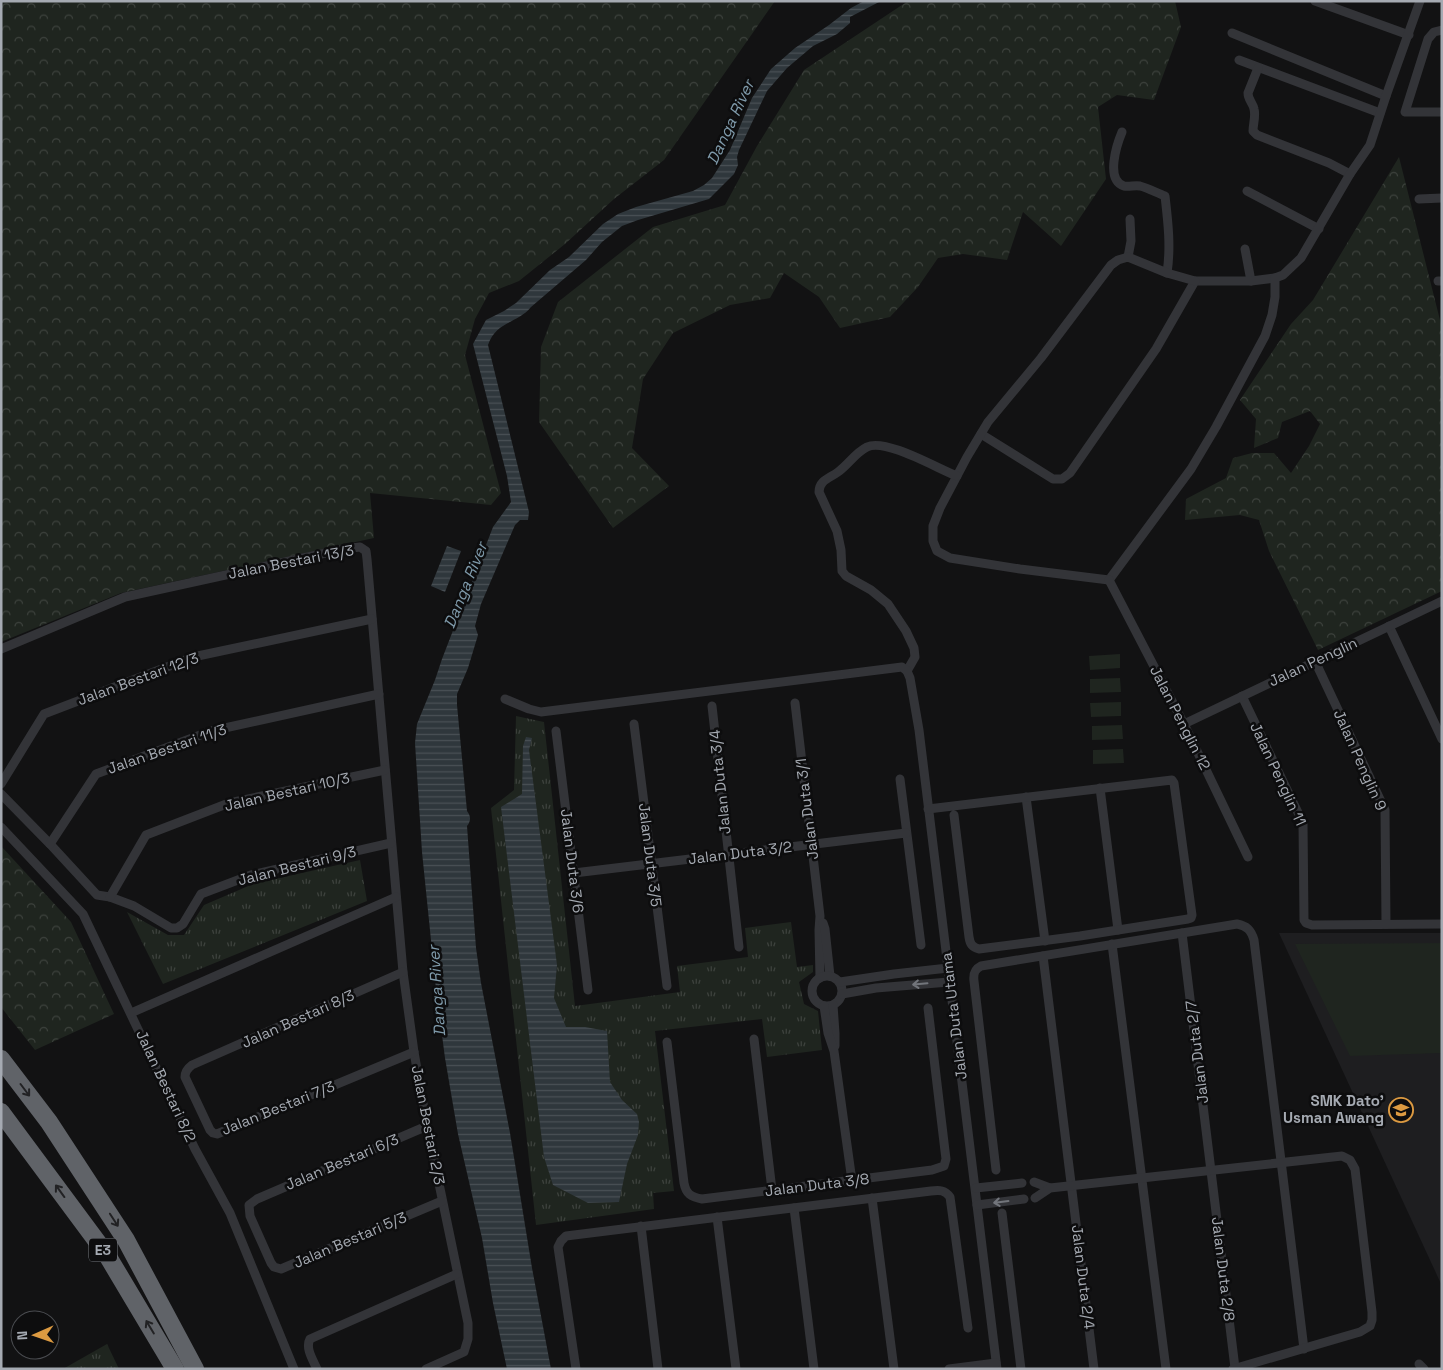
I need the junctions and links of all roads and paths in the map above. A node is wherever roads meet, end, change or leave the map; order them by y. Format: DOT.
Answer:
graph roads {
  1 [pos="1315,1"];
  2 [pos="1420,1"];
  3 [pos="1438,31"];
  4 [pos="1232,33"];
  5 [pos="1409,35"];
  6 [pos="1239,60"];
  7 [pos="1258,68"];
  8 [pos="1386,96"];
  9 [pos="1442,112"];
  10 [pos="1380,113"];
  11 [pos="1122,132"];
  12 [pos="1350,174"];
  13 [pos="1247,191"];
  14 [pos="1442,198"];
  15 [pos="1419,199"];
  16 [pos="1130,219"];
  17 [pos="1319,229"];
  18 [pos="1245,249"];
  19 [pos="1128,257"];
  20 [pos="1167,273"];
  21 [pos="1274,278"];
  22 [pos="1195,281"];
  23 [pos="1251,281"];
  24 [pos="981,434"];
  25 [pos="957,476"];
  26 [pos="1109,580"];
  27 [pos="1442,601"];
  28 [pos="372,619"];
  29 [pos="1389,626"];
  30 [pos="1,650"];
  31 [pos="1315,661"];
  32 [pos="904,669"];
  33 [pos="379,694"];
  34 [pos="1242,696"];
  35 [pos="505,699"];
  36 [pos="795,703"];
  37 [pos="712,706"];
  38 [pos="634,724"];
  39 [pos="1184,724"];
  40 [pos="556,731"];
  41 [pos="1442,739"];
  42 [pos="385,770"];
  43 [pos="900,779"];
  44 [pos="1,784"];
  45 [pos="1100,788"];
  46 [pos="1,794"];
  47 [pos="1026,797"];
  48 [pos="928,809"];
  49 [pos="954,815"];
  50 [pos="1,826"];
  51 [pos="906,833"];
  52 [pos="391,843"];
  53 [pos="50,844"];
  54 [pos="811,844"];
  55 [pos="728,854"];
  56 [pos="1248,857"];
  57 [pos="652,864"];
  58 [pos="574,873"];
  59 [pos="110,897"];
  60 [pos="396,897"];
  61 [pos="1386,924"];
  62 [pos="1442,924"];
  63 [pos="1118,930"];
  64 [pos="1182,933"];
  65 [pos="1045,941"];
  66 [pos="1112,944"];
  67 [pos="921,945"];
  68 [pos="739,947"];
  69 [pos="1043,956"];
  70 [pos="948,968"];
  71 [pos="403,972"];
  72 [pos="825,977"];
  73 [pos="840,982"];
  74 [pos="949,982"];
  75 [pos="667,986"];
  76 [pos="588,990"];
  77 [pos="842,994"];
  78 [pos="829,1005"];
  79 [pos="928,1008"];
  80 [pos="131,1012"];
  81 [pos="754,1039"];
  82 [pos="667,1042"];
  83 [pos="414,1052"];
  84 [pos="1,1059"];
  85 [pos="192,1065"];
  86 [pos="1,1112"];
  87 [pos="427,1126"];
  88 [pos="1281,1162"];
  89 [pos="996,1170"];
  90 [pos="1211,1170"];
  91 [pos="1142,1178"];
  92 [pos="852,1181"];
  93 [pos="1022,1182"];
  94 [pos="1034,1182"];
  95 [pos="1071,1186"];
  96 [pos="976,1188"];
  97 [pos="1050,1188"];
  98 [pos="772,1190"];
  99 [pos="872,1198"];
  100 [pos="1035,1198"];
  101 [pos="257,1199"];
  102 [pos="1024,1199"];
  103 [pos="442,1201"];
  104 [pos="977,1204"];
  105 [pos="794,1208"];
  106 [pos="1002,1213"];
  107 [pos="717,1217"];
  108 [pos="641,1226"];
  109 [pos="457,1274"];
  110 [pos="968,1328"];
  111 [pos="1304,1348"];
  112 [pos="996,1366"];
  113 [pos="1234,1368"];
  114 [pos="175,1369"];
  115 [pos="195,1369"];
  116 [pos="294,1369"];
  117 [pos="317,1369"];
  118 [pos="426,1369"];
  119 [pos="576,1369"];
  120 [pos="658,1369"];
  121 [pos="736,1369"];
  122 [pos="814,1369"];
  123 [pos="894,1369"];
  124 [pos="949,1369"];
  125 [pos="1021,1369"];
  126 [pos="1094,1369"];
  127 [pos="1166,1369"];
  1 -- 5 [label="street"];
  2 -- 5 [label="street"];
  3 -- 9 [label="street"];
  4 -- 8 [label="street"];
  5 -- 8 [label="street"];
  6 -- 7 [label="street"];
  7 -- 10 [label="street"];
  7 -- 12 [label="street"];
  8 -- 10 [label="street"];
  10 -- 12 [label="street"];
  11 -- 20 [label="street"];
  12 -- 17 [label="street"];
  13 -- 17 [label="street"];
  14 -- 15 [label="street"];
  16 -- 19 [label="street"];
  17 -- 21 [label="street"];
  18 -- 23 [label="street"];
  19 -- 20 [label="street"];
  19 -- 24 [label="street"];
  20 -- 22 [label="street"];
  21 -- 23 [label="street"];
  21 -- 26 [label="street"];
  22 -- 23 [label="street"];
  22 -- 24 [label="street"];
  24 -- 25 [label="street"];
  25 -- 26 [label="street"];
  25 -- 32 [label="street"];
  26 -- 39 [label="street, Jalan Penglin 12"];
  27 -- 29 [label="street, Jalan Penglin"];
  28 -- 30 [label="street, Jalan Bestari 13/3"];
  28 -- 33 [label="street, Jalan Bestari 13/3"];
  28 -- 44 [label="street, Jalan Bestari 12/3"];
  29 -- 31 [label="street, Jalan Penglin"];
  29 -- 41 [label="street"];
  31 -- 34 [label="street, Jalan Penglin"];
  31 -- 61 [label="street, Jalan Penglin 9"];
  32 -- 35 [label="street"];
  32 -- 48 [label="street, Jalan Duta Utama"];
  33 -- 42 [label="street, Jalan Bestari 13/3"];
  33 -- 53 [label="street, Jalan Bestari 11/3"];
  34 -- 39 [label="street, Jalan Penglin"];
  34 -- 61 [label="street, Jalan Penglin 11"];
  36 -- 54 [label="street, Jalan Duta 3/1"];
  37 -- 55 [label="street, Jalan Duta 3/4"];
  38 -- 57 [label="street, Jalan Duta 3/5"];
  39 -- 56 [label="street, Jalan Penglin 12"];
  40 -- 58 [label="street, Jalan Duta 3/6"];
  42 -- 52 [label="street, Jalan Bestari 13/3"];
  42 -- 59 [label="street, Jalan Bestari 10/3"];
  43 -- 51 [label="street"];
  45 -- 47 [label="street"];
  45 -- 63 [label="street"];
  45 -- 63 [label="street"];
  46 -- 53 [label="street"];
  47 -- 48 [label="street"];
  47 -- 65 [label="street"];
  48 -- 70 [label="street, Jalan Duta Utama"];
  49 -- 65 [label="street"];
  50 -- 80 [label="street, Jalan Bestari 8/2"];
  51 -- 54 [label="street, Jalan Duta 3/2"];
  51 -- 67 [label="street"];
  52 -- 59 [label="street, Jalan Bestari 9/3"];
  52 -- 60 [label="street, Jalan Bestari 13/3"];
  53 -- 59 [label="street"];
  54 -- 55 [label="street, Jalan Duta 3/2"];
  54 -- 72 [label="street, Jalan Duta 3/1"];
  55 -- 57 [label="street, Jalan Duta 3/2"];
  55 -- 68 [label="street, Jalan Duta 3/4"];
  57 -- 58 [label="street, Jalan Duta 3/2"];
  57 -- 75 [label="street, Jalan Duta 3/5"];
  58 -- 76 [label="street, Jalan Duta 3/6"];
  60 -- 71 [label="street, Jalan Bestari 2/3"];
  60 -- 80 [label="street"];
  61 -- 62 [label="street"];
  63 -- 65 [label="street"];
  64 -- 66 [label="street"];
  64 -- 88 [label="street"];
  64 -- 90 [label="street, Jalan Duta 2/7"];
  66 -- 69 [label="street"];
  66 -- 91 [label="street"];
  69 -- 89 [label="street"];
  69 -- 95 [label="street, Jalan Duta 2/4"];
  70 -- 73 [label="street"];
  70 -- 74 [label="street, Jalan Duta Utama"];
  71 -- 83 [label="street, Jalan Bestari 2/3"];
  71 -- 85 [label="street, Jalan Bestari 8/3"];
  72 -- 73 [label="street"];
  72 -- 78 [label="street"];
  73 -- 77 [label="street"];
  74 -- 77 [label="street, one-way"];
  74 -- 96 [label="street, Jalan Duta Utama"];
  77 -- 78 [label="street"];
  78 -- 92 [label="street"];
  79 -- 92 [label="street, Jalan Duta 3/8"];
  80 -- 116 [label="street, Jalan Bestari 8/2"];
  81 -- 98 [label="street"];
  82 -- 98 [label="street, Jalan Duta 3/8"];
  83 -- 85 [label="street, Jalan Bestari 7/3"];
  83 -- 87 [label="street, Jalan Bestari 2/3"];
  84 -- 115 [label="highway, E3, one-way"];
  114 -- 86 [label="highway, E3, one-way"];
  87 -- 101 [label="street, Jalan Bestari 6/3"];
  87 -- 103 [label="street, Jalan Bestari 2/3"];
  88 -- 90 [label="street"];
  88 -- 111 [label="street"];
  88 -- 111 [label="street"];
  90 -- 91 [label="street"];
  90 -- 113 [label="street, Jalan Duta 2/8"];
  91 -- 95 [label="street"];
  91 -- 127 [label="street"];
  92 -- 98 [label="street, Jalan Duta 3/8"];
  93 -- 96 [label="street"];
  94 -- 97 [label="street"];
  95 -- 97 [label="street"];
  95 -- 126 [label="street, Jalan Duta 2/4"];
  96 -- 104 [label="street, Jalan Duta Utama"];
  97 -- 100 [label="street"];
  99 -- 105 [label="street"];
  99 -- 110 [label="street"];
  99 -- 123 [label="street"];
  101 -- 103 [label="street, Jalan Bestari 5/3"];
  102 -- 104 [label="street, one-way"];
  103 -- 109 [label="street, Jalan Bestari 2/3"];
  104 -- 112 [label="street, Jalan Duta Utama"];
  105 -- 107 [label="street"];
  105 -- 122 [label="street"];
  106 -- 125 [label="street"];
  107 -- 108 [label="street"];
  107 -- 121 [label="street"];
  108 -- 119 [label="street"];
  108 -- 120 [label="street"];
  109 -- 117 [label="street"];
  109 -- 118 [label="street, Jalan Bestari 2/3"];
  111 -- 113 [label="street"];
  112 -- 124 [label="street"];
}
